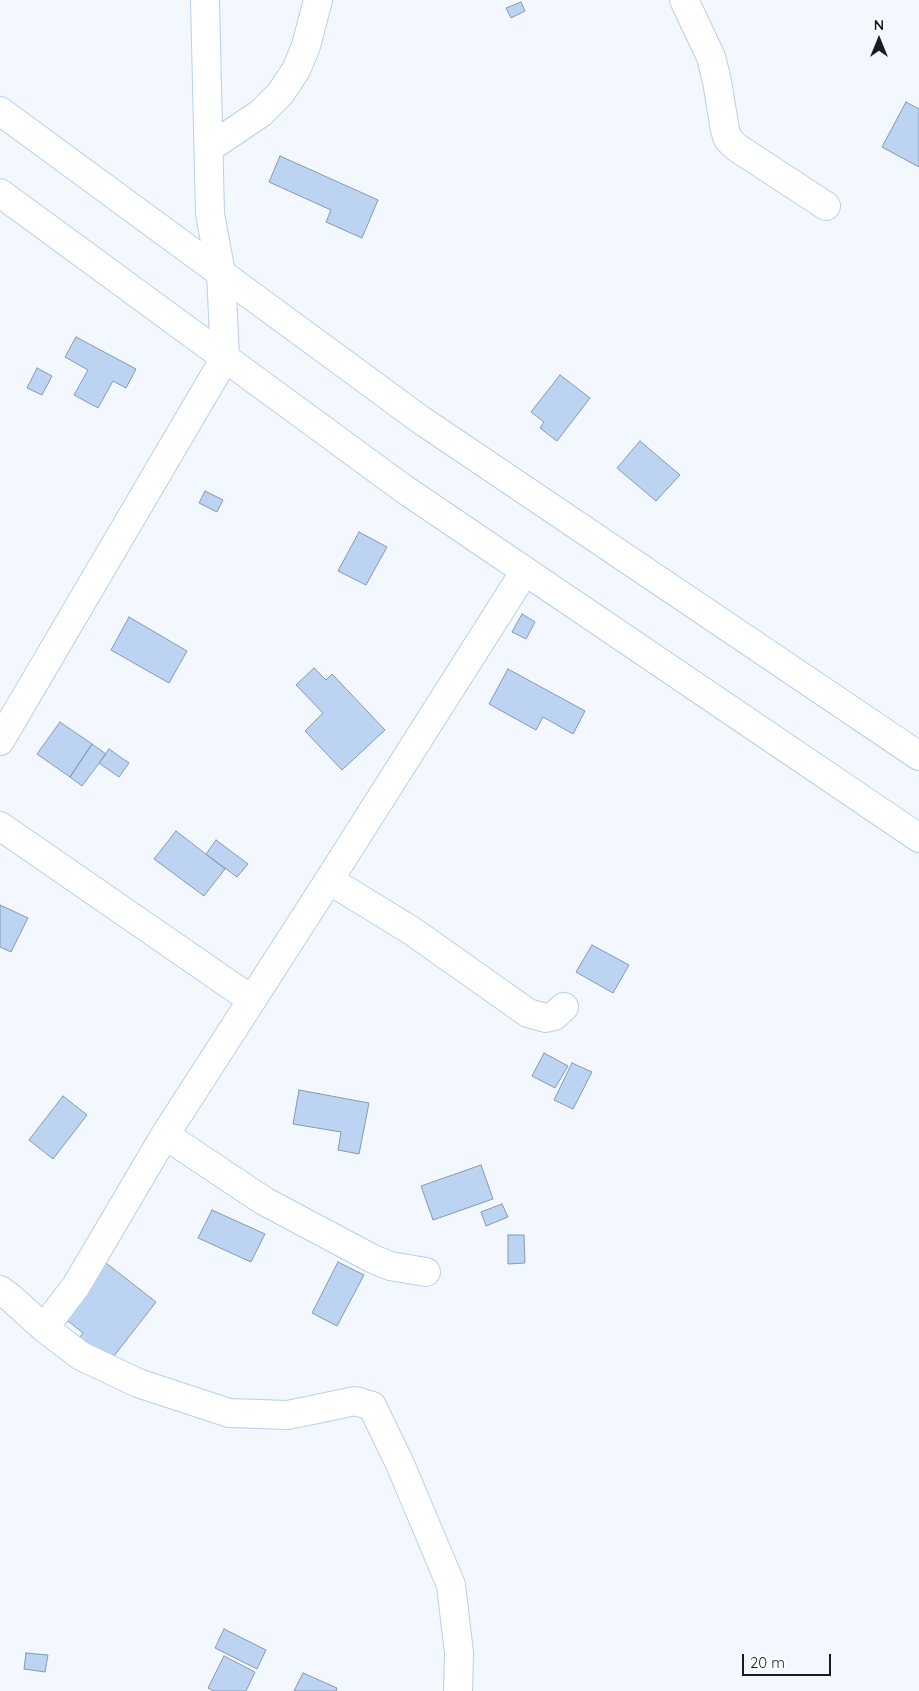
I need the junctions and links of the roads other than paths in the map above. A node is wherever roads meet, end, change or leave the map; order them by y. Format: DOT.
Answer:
graph roads {
  1 [pos="205,0"];
  2 [pos="318,0"];
  3 [pos="684,0"];
  4 [pos="0,111"];
  5 [pos="209,148"];
  6 [pos="0,192"];
  7 [pos="826,206"];
  8 [pos="221,273"];
  9 [pos="225,358"];
  10 [pos="525,571"];
  11 [pos="0,740"];
  12 [pos="919,756"];
  13 [pos="0,826"];
  14 [pos="919,838"];
  15 [pos="329,880"];
  16 [pos="252,1000"];
  17 [pos="564,1007"];
  18 [pos="165,1135"];
  19 [pos="426,1272"];
  20 [pos="0,1290"];
  21 [pos="44,1328"];
  22 [pos="458,1691"];
  1 -- 5 [label="street"];
  2 -- 5 [label="street"];
  3 -- 7 [label="street"];
  4 -- 8 [label="street"];
  5 -- 8 [label="street"];
  6 -- 9 [label="street"];
  8 -- 9 [label="street"];
  8 -- 12 [label="street"];
  9 -- 10 [label="street"];
  9 -- 11 [label="street"];
  10 -- 14 [label="street"];
  10 -- 15 [label="street"];
  13 -- 16 [label="street"];
  15 -- 16 [label="street"];
  15 -- 17 [label="street"];
  16 -- 18 [label="street"];
  18 -- 19 [label="street"];
  18 -- 21 [label="street"];
  20 -- 21 [label="street"];
  21 -- 22 [label="street"];
}
